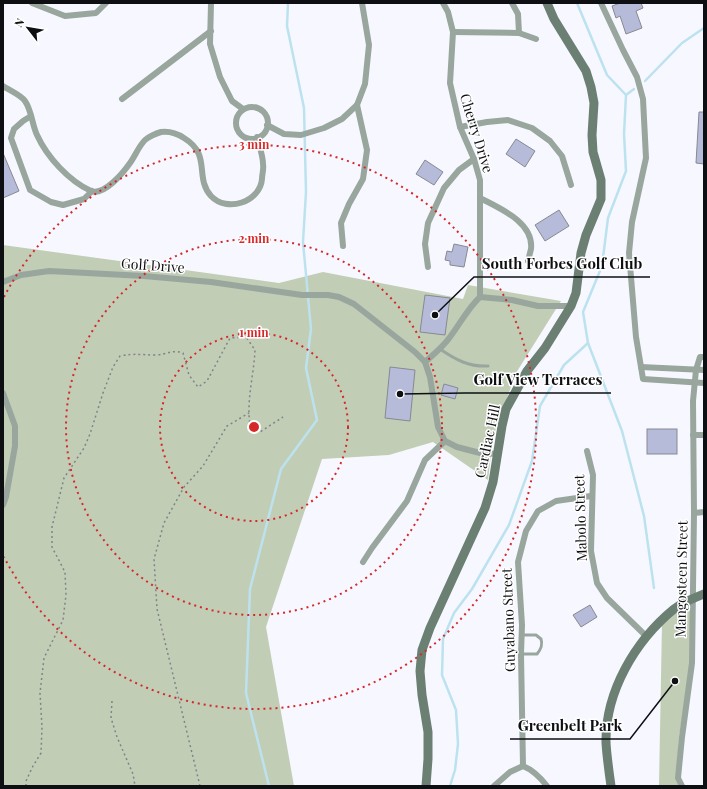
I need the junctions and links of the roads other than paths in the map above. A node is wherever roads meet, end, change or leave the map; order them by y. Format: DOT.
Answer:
graph roads {
  1 [pos="32,3"];
  2 [pos="106,3"];
  3 [pos="211,3"];
  4 [pos="362,3"];
  5 [pos="444,3"];
  6 [pos="512,3"];
  7 [pos="547,3"];
  8 [pos="602,3"];
  9 [pos="211,31"];
  10 [pos="454,32"];
  11 [pos="519,33"];
  12 [pos="536,39"];
  13 [pos="3,86"];
  14 [pos="122,99"];
  15 [pos="357,105"];
  16 [pos="243,109"];
  17 [pos="31,116"];
  18 [pos="267,125"];
  19 [pos="460,127"];
  20 [pos="257,137"];
  21 [pos="474,159"];
  22 [pos="570,185"];
  23 [pos="92,192"];
  24 [pos="480,198"];
  25 [pos="344,246"];
  26 [pos="528,261"];
  27 [pos="428,267"];
  28 [pos="3,282"];
  29 [pos="480,297"];
  30 [pos="572,306"];
  31 [pos="440,349"];
  32 [pos="704,357"];
  33 [pos="425,362"];
  34 [pos="488,366"];
  35 [pos="641,367"];
  36 [pos="696,370"];
  37 [pos="704,370"];
  38 [pos="695,382"];
  39 [pos="704,383"];
  40 [pos="3,393"];
  41 [pos="693,435"];
  42 [pos="704,435"];
  43 [pos="445,441"];
  44 [pos="587,451"];
  45 [pos="497,454"];
  46 [pos="591,496"];
  47 [pos="3,504"];
  48 [pos="704,512"];
  49 [pos="694,513"];
  50 [pos="363,562"];
  51 [pos="704,594"];
  52 [pos="693,598"];
  53 [pos="522,635"];
  54 [pos="646,636"];
  55 [pos="521,654"];
  56 [pos="523,766"];
  57 [pos="426,786"];
  58 [pos="494,786"];
  59 [pos="548,786"];
  60 [pos="611,786"];
  61 [pos="682,786"];
  1 -- 2 [label="street"];
  3 -- 9 [label="street"];
  4 -- 15 [label="street"];
  5 -- 10 [label="street, Cherry Drive"];
  6 -- 11 [label="street"];
  7 -- 30 [label="main road, Cardiac Hill"];
  8 -- 35 [label="street"];
  9 -- 14 [label="street"];
  9 -- 16 [label="street"];
  10 -- 11 [label="street"];
  10 -- 19 [label="street, Cherry Drive"];
  11 -- 12 [label="street"];
  13 -- 17 [label="street"];
  15 -- 18 [label="street"];
  15 -- 25 [label="street"];
  16 -- 18 [label="street"];
  16 -- 20 [label="street"];
  17 -- 23 [label="street"];
  17 -- 23 [label="street"];
  18 -- 20 [label="street"];
  19 -- 21 [label="street, Cherry Drive"];
  19 -- 22 [label="street"];
  20 -- 23 [label="street"];
  21 -- 24 [label="street, Cherry Drive"];
  21 -- 27 [label="street"];
  24 -- 26 [label="street"];
  24 -- 29 [label="street, Cherry Drive"];
  28 -- 33 [label="street, Golf Drive"];
  29 -- 30 [label="street"];
  29 -- 31 [label="street"];
  30 -- 45 [label="main road, Cardiac Hill"];
  31 -- 33 [label="street"];
  31 -- 34 [label="lane"];
  32 -- 36 [label="street"];
  33 -- 43 [label="street"];
  35 -- 36 [label="street"];
  35 -- 38 [label="street"];
  36 -- 37 [label="street"];
  36 -- 38 [label="street, Mangosteen Street"];
  38 -- 39 [label="street"];
  38 -- 41 [label="street, Mangosteen Street"];
  40 -- 47 [label="street"];
  41 -- 42 [label="street"];
  41 -- 49 [label="street, Mangosteen Street"];
  43 -- 45 [label="street"];
  43 -- 50 [label="street"];
  44 -- 46 [label="street, Mabolo Street"];
  45 -- 57 [label="main road, Cardiac Hill"];
  46 -- 53 [label="street, Guyabano Street"];
  46 -- 54 [label="street, Mabolo Street"];
  48 -- 49 [label="street"];
  49 -- 52 [label="street, Mangosteen Street"];
  51 -- 52 [label="main road"];
  52 -- 54 [label="main road"];
  52 -- 61 [label="street, Mangosteen Street"];
  53 -- 55 [label="street, Guyabano Street"];
  53 -- 55 [label="lane"];
  54 -- 60 [label="main road"];
  55 -- 56 [label="street, Guyabano Street"];
  56 -- 58 [label="street"];
  56 -- 59 [label="street"];
}
